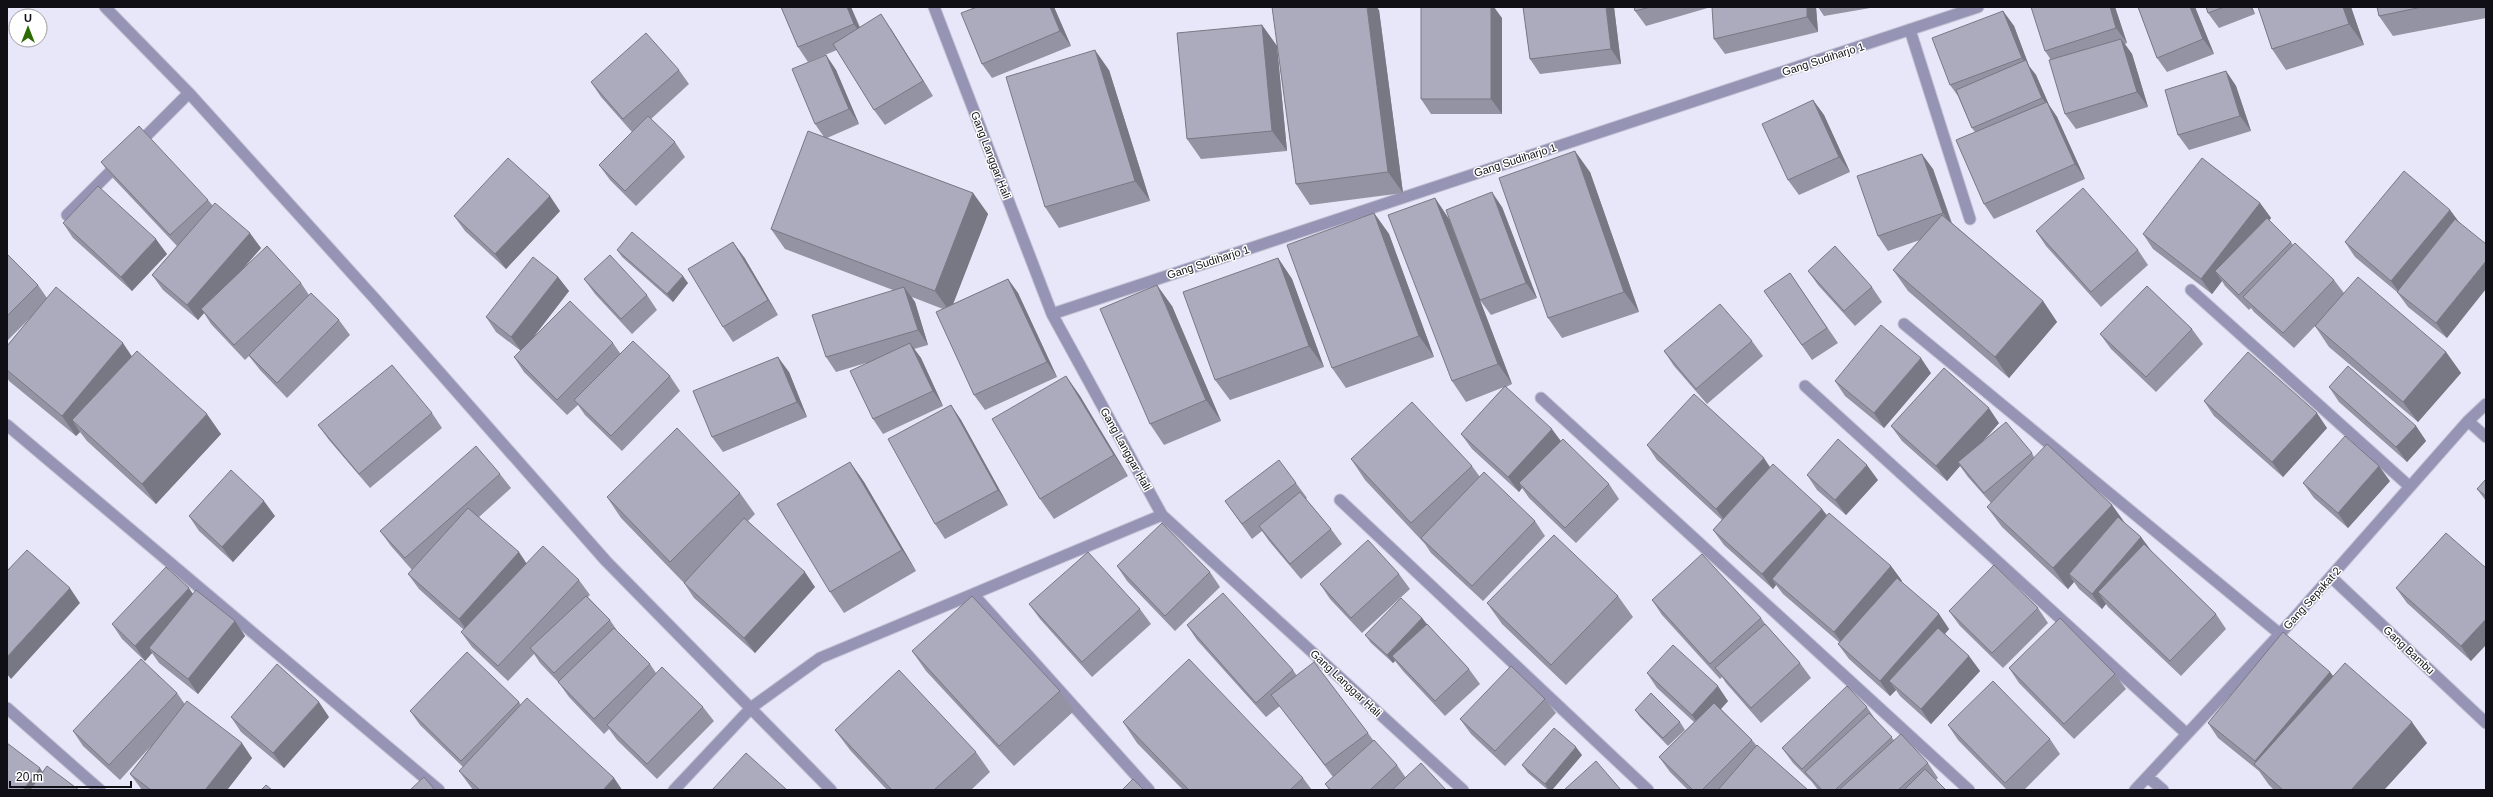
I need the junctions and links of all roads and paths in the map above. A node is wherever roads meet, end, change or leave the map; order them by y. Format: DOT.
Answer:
graph roads {
  1 [pos="105,7"];
  2 [pos="934,7"];
  3 [pos="1978,7"];
  4 [pos="1910,30"];
  5 [pos="189,93"];
  6 [pos="67,215"];
  7 [pos="1970,219"];
  8 [pos="2191,290"];
  9 [pos="1052,314"];
  10 [pos="1904,324"];
  11 [pos="1805,386"];
  12 [pos="1541,398"];
  13 [pos="2486,404"];
  14 [pos="2468,421"];
  15 [pos="7,424"];
  16 [pos="2486,437"];
  17 [pos="2409,486"];
  18 [pos="1340,500"];
  19 [pos="1162,514"];
  20 [pos="2331,577"];
  21 [pos="973,594"];
  22 [pos="2280,634"];
  23 [pos="7,708"];
  24 [pos="752,708"];
  25 [pos="2486,723"];
  26 [pos="2187,734"];
  27 [pos="2148,777"];
  28 [pos="100,790"];
  29 [pos="439,790"];
  30 [pos="674,790"];
  31 [pos="831,790"];
  32 [pos="1148,790"];
  33 [pos="1463,790"];
  34 [pos="1648,790"];
  35 [pos="1969,790"];
  36 [pos="2135,790"];
  37 [pos="2163,790"];
  1 -- 5 [label="street"];
  2 -- 9 [label="street, Gang Langgar Hali"];
  3 -- 4 [label="street, Gang Sudiharjo 1"];
  4 -- 7 [label="street"];
  4 -- 9 [label="street, Gang Sudiharjo 1"];
  5 -- 6 [label="street"];
  5 -- 24 [label="street"];
  8 -- 17 [label="street"];
  9 -- 19 [label="street, Gang Langgar Hali"];
  10 -- 22 [label="street"];
  11 -- 26 [label="street"];
  12 -- 35 [label="street"];
  13 -- 14 [label="street, Gang Sepakat 2"];
  14 -- 16 [label="street"];
  14 -- 17 [label="street, Gang Sepakat 2"];
  15 -- 29 [label="street"];
  17 -- 20 [label="street, Gang Sepakat 2"];
  18 -- 34 [label="street"];
  19 -- 21 [label="street"];
  19 -- 33 [label="street, Gang Langgar Hali"];
  20 -- 22 [label="street, Gang Sepakat 2"];
  20 -- 25 [label="street, Gang Bambu"];
  21 -- 24 [label="street"];
  21 -- 32 [label="street"];
  22 -- 26 [label="street, Gang Sepakat 2"];
  23 -- 28 [label="street"];
  24 -- 30 [label="street"];
  24 -- 31 [label="street"];
  26 -- 27 [label="street, Gang Sepakat 2"];
  27 -- 36 [label="street, Gang Sepakat 2"];
  27 -- 37 [label="street"];
}
